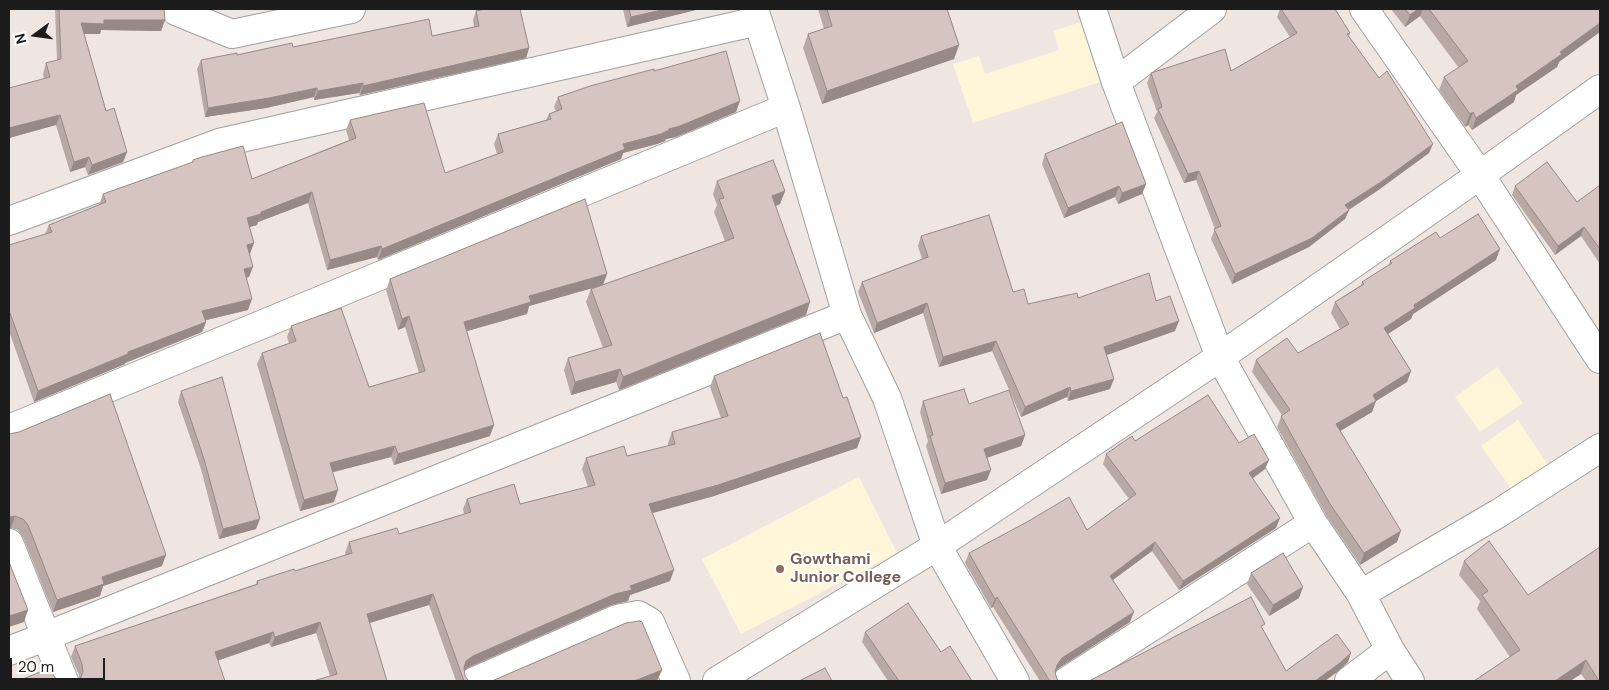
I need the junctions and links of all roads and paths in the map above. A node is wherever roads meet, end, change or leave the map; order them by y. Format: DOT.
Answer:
graph roads {
  1 [pos="176,9"];
  2 [pos="351,9"];
  3 [pos="1092,9"];
  4 [pos="1212,9"];
  5 [pos="1364,9"];
  6 [pos="756,15"];
  7 [pos="1116,82"];
  8 [pos="1600,89"];
  9 [pos="786,108"];
  10 [pos="1480,175"];
  11 [pos="9,221"];
  12 [pos="847,315"];
  13 [pos="1220,357"];
  14 [pos="1600,359"];
  15 [pos="9,429"];
  16 [pos="1600,448"];
  17 [pos="1313,523"];
  18 [pos="9,543"];
  19 [pos="937,546"];
  20 [pos="1361,594"];
  21 [pos="47,636"];
  22 [pos="1390,650"];
  23 [pos="9,651"];
  24 [pos="749,673"];
  25 [pos="64,681"];
  26 [pos="475,681"];
  27 [pos="676,681"];
  28 [pos="716,681"];
  29 [pos="1015,681"];
  30 [pos="1067,681"];
  31 [pos="1349,681"];
  32 [pos="1410,681"];
  1 -- 2 [label="street"];
  3 -- 7 [label="street"];
  4 -- 7 [label="street"];
  5 -- 10 [label="street"];
  6 -- 9 [label="street"];
  6 -- 11 [label="street"];
  7 -- 13 [label="street"];
  8 -- 10 [label="street"];
  9 -- 12 [label="street"];
  9 -- 15 [label="street"];
  10 -- 13 [label="street"];
  10 -- 14 [label="street"];
  12 -- 19 [label="street"];
  12 -- 21 [label="street"];
  13 -- 17 [label="street"];
  13 -- 19 [label="street"];
  16 -- 20 [label="street"];
  17 -- 20 [label="street"];
  17 -- 30 [label="street"];
  18 -- 21 [label="street"];
  19 -- 24 [label="street"];
  19 -- 29 [label="street"];
  20 -- 22 [label="street"];
  21 -- 23 [label="street"];
  21 -- 25 [label="street"];
  22 -- 31 [label="street"];
  22 -- 32 [label="street"];
  24 -- 28 [label="street"];
  26 -- 27 [label="street"];
}
